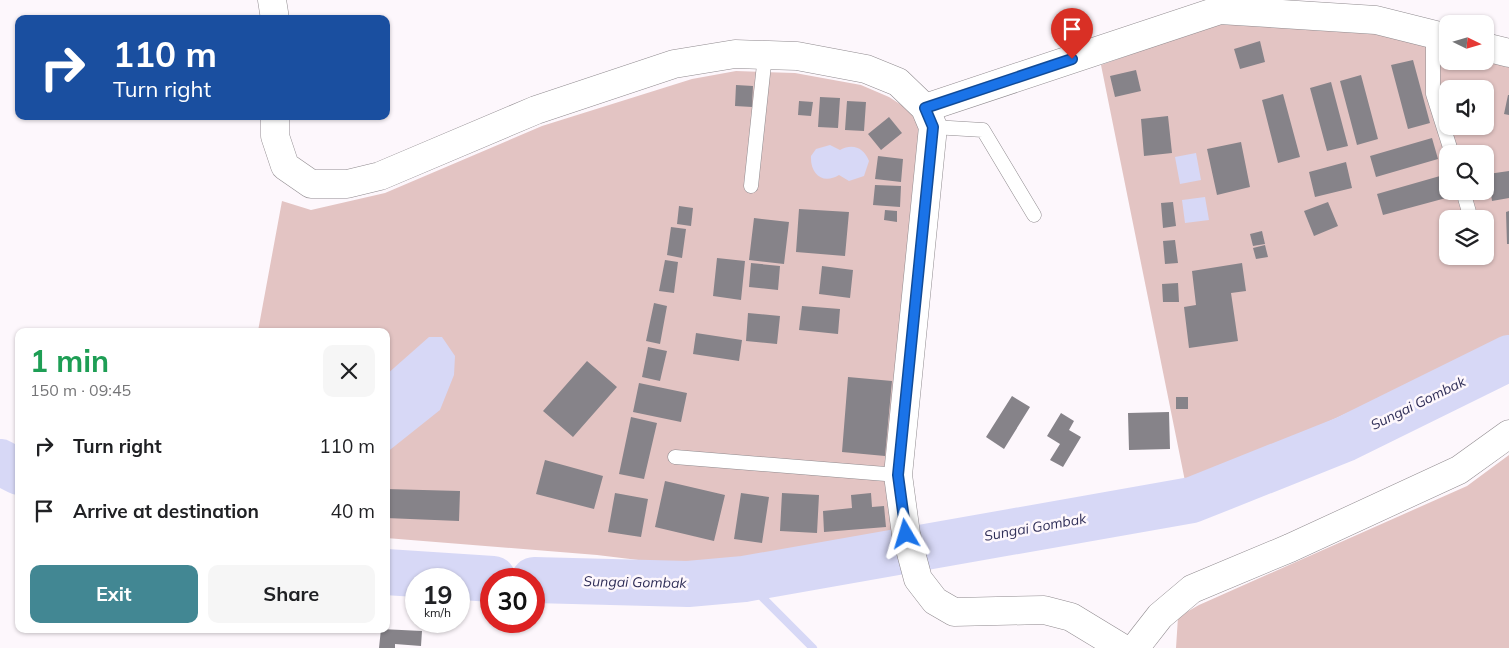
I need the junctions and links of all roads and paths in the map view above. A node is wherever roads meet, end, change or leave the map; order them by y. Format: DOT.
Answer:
graph roads {
  1 [pos="272,0"];
  2 [pos="274,15"];
  3 [pos="1439,36"];
  4 [pos="1439,44"];
  5 [pos="1494,49"];
  6 [pos="1509,53"];
  7 [pos="765,55"];
  8 [pos="929,117"];
  9 [pos="276,120"];
  10 [pos="1449,145"];
  11 [pos="751,186"];
  12 [pos="1034,215"];
  13 [pos="1509,434"];
  14 [pos="675,456"];
  15 [pos="898,475"];
  16 [pos="1122,648"];
  17 [pos="1135,648"];
  1 -- 2 [label="street"];
  3 -- 8 [label="street"];
  4 -- 10 [label="lane"];
  5 -- 6 [label="street"];
  7 -- 8 [label="street"];
  7 -- 9 [label="street"];
  7 -- 11 [label="lane"];
  8 -- 12 [label="lane"];
  8 -- 15 [label="street"];
  13 -- 17 [label="street"];
  14 -- 15 [label="lane"];
  15 -- 16 [label="street"];
}
